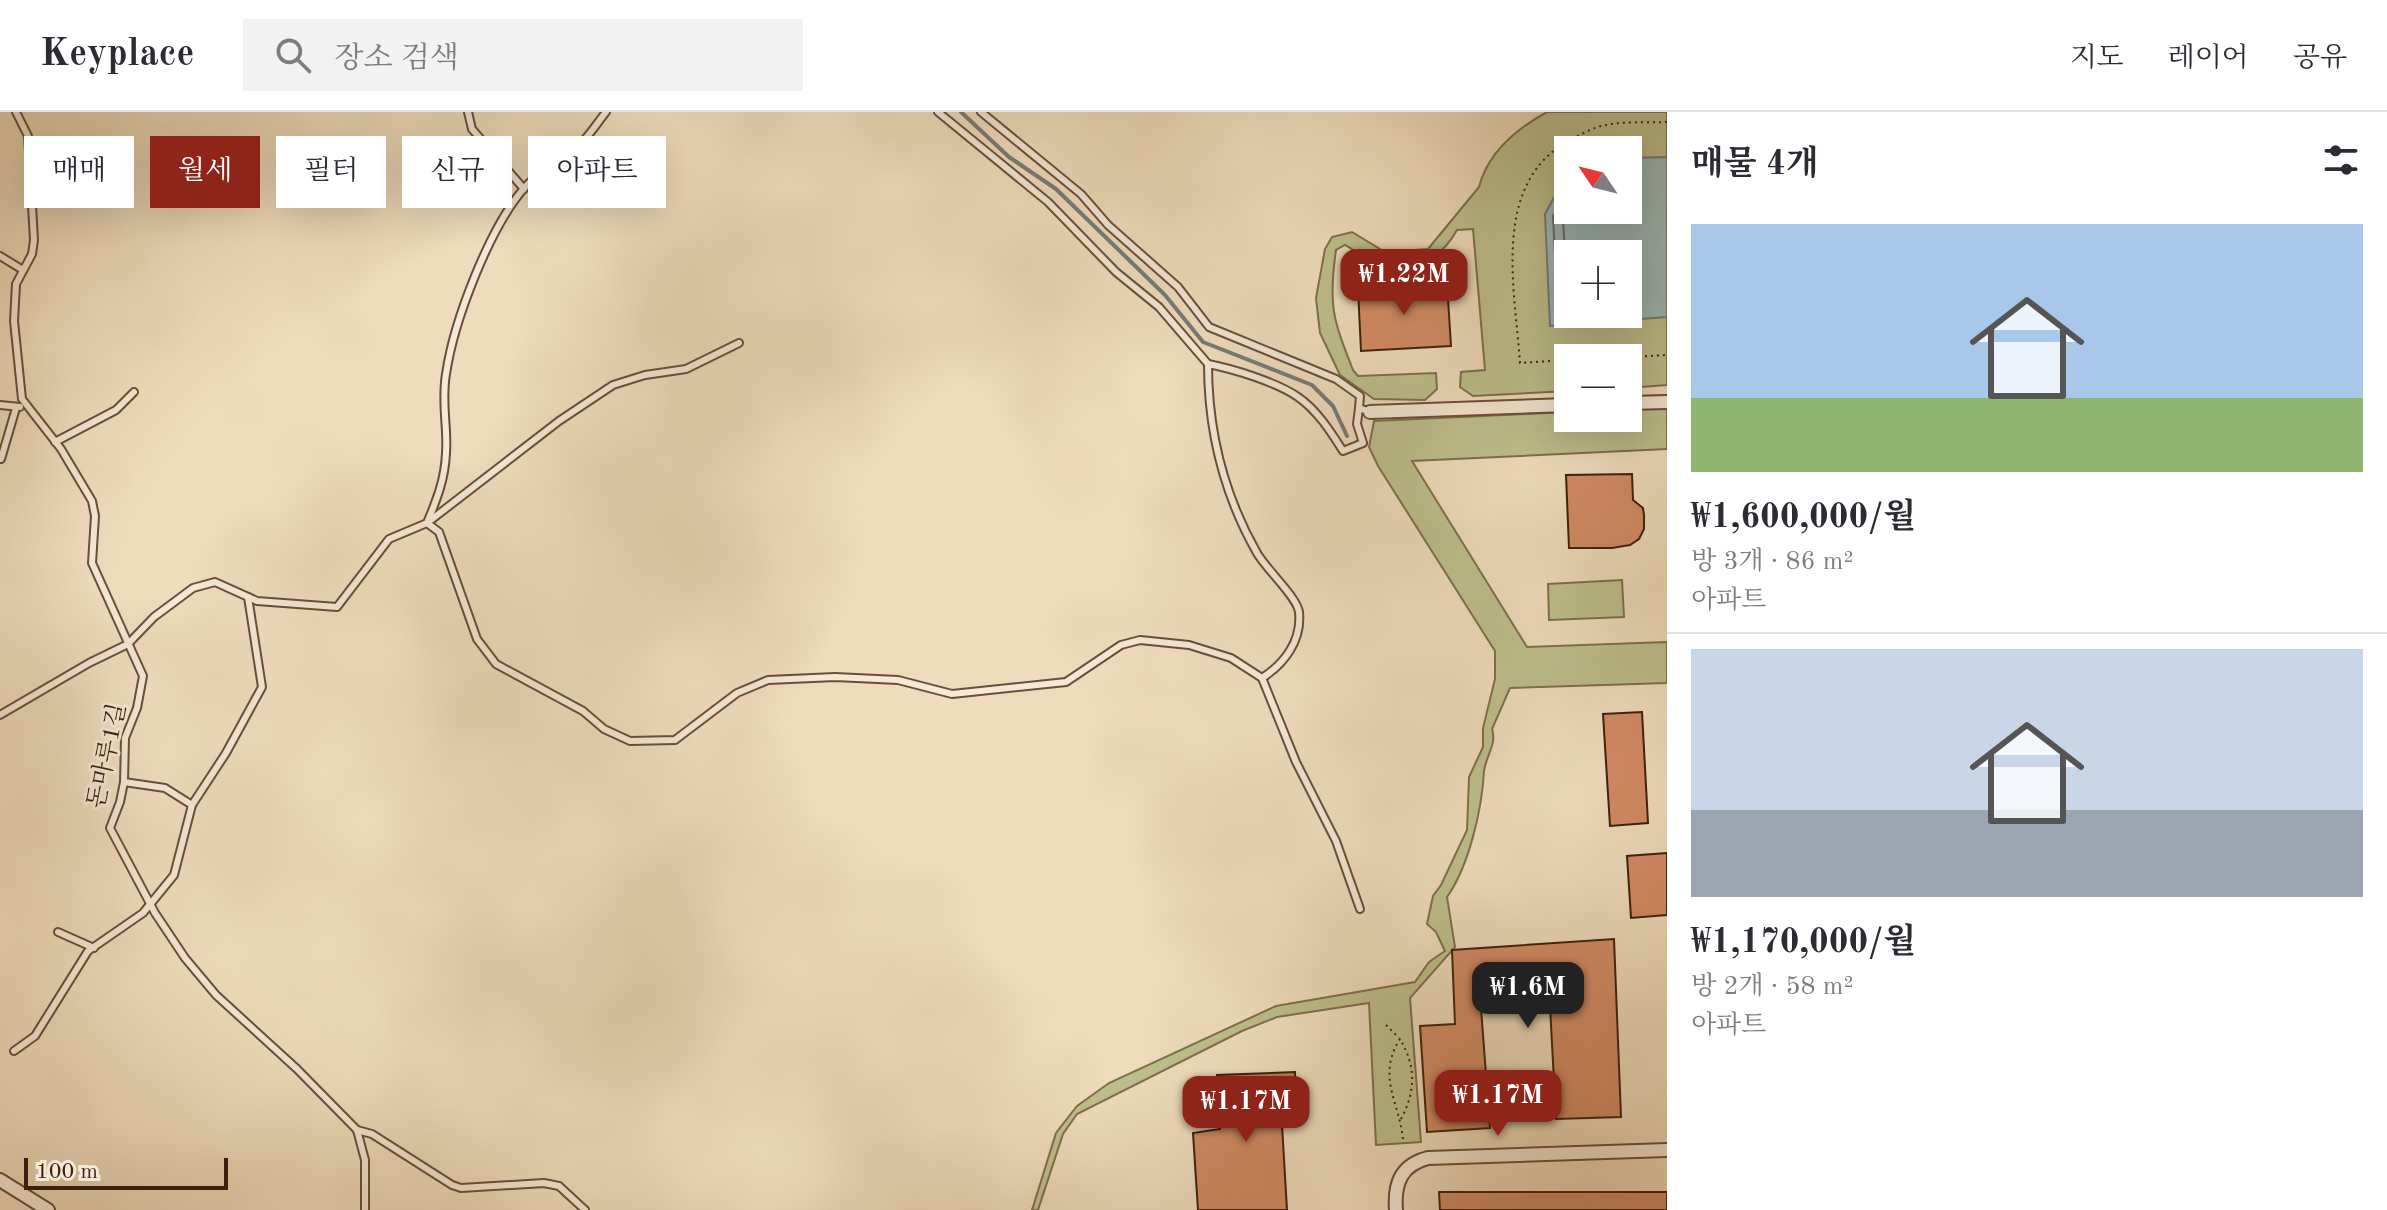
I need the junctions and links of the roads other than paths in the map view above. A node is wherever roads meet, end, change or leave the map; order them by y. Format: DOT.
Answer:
graph roads {
  1 [pos="16,112"];
  2 [pos="468,112"];
  3 [pos="606,112"];
  4 [pos="938,112"];
  5 [pos="981,112"];
  6 [pos="524,189"];
  7 [pos="0,256"];
  8 [pos="23,270"];
  9 [pos="739,343"];
  10 [pos="1208,364"];
  11 [pos="134,392"];
  12 [pos="1667,402"];
  13 [pos="1642,403"];
  14 [pos="26,404"];
  15 [pos="0,405"];
  16 [pos="1554,405"];
  17 [pos="16,408"];
  18 [pos="1364,410"];
  19 [pos="55,442"];
  20 [pos="1,459"];
  21 [pos="427,523"];
  22 [pos="248,597"];
  23 [pos="128,644"];
  24 [pos="1262,678"];
  25 [pos="0,715"];
  26 [pos="124,782"];
  27 [pos="192,805"];
  28 [pos="149,902"];
  29 [pos="1360,909"];
  30 [pos="58,932"];
  31 [pos="94,948"];
  32 [pos="14,1051"];
  33 [pos="357,1130"];
  34 [pos="1667,1150"];
  35 [pos="0,1180"];
  36 [pos="48,1210"];
  37 [pos="365,1210"];
  38 [pos="585,1210"];
  39 [pos="1396,1210"];
  1 -- 8 [label="lane, 돈마루1길"];
  2 -- 6 [label="lane"];
  3 -- 6 [label="lane"];
  4 -- 10 [label="lane"];
  5 -- 18 [label="lane"];
  6 -- 21 [label="lane"];
  7 -- 8 [label="lane"];
  8 -- 14 [label="lane, 돈마루1길"];
  9 -- 21 [label="lane"];
  10 -- 18 [label="lane"];
  10 -- 24 [label="lane"];
  11 -- 19 [label="lane"];
  12 -- 13 [label="street"];
  14 -- 17 [label="lane"];
  14 -- 19 [label="lane, 돈마루1길"];
  15 -- 17 [label="lane"];
  16 -- 18 [label="street"];
  17 -- 20 [label="lane"];
  19 -- 23 [label="lane, 돈마루1길"];
  21 -- 22 [label="lane"];
  21 -- 24 [label="lane"];
  22 -- 23 [label="lane"];
  22 -- 27 [label="lane"];
  23 -- 25 [label="lane"];
  23 -- 26 [label="lane, 돈마루1길"];
  24 -- 29 [label="lane"];
  26 -- 27 [label="lane"];
  26 -- 28 [label="lane, 돈마루1길"];
  27 -- 28 [label="lane"];
  28 -- 31 [label="lane"];
  28 -- 33 [label="lane, 돈마루1길"];
  30 -- 31 [label="lane"];
  31 -- 32 [label="lane"];
  33 -- 37 [label="lane"];
  33 -- 38 [label="lane, 돈마루1길"];
  34 -- 39 [label="street"];
  35 -- 36 [label="street"];
}
